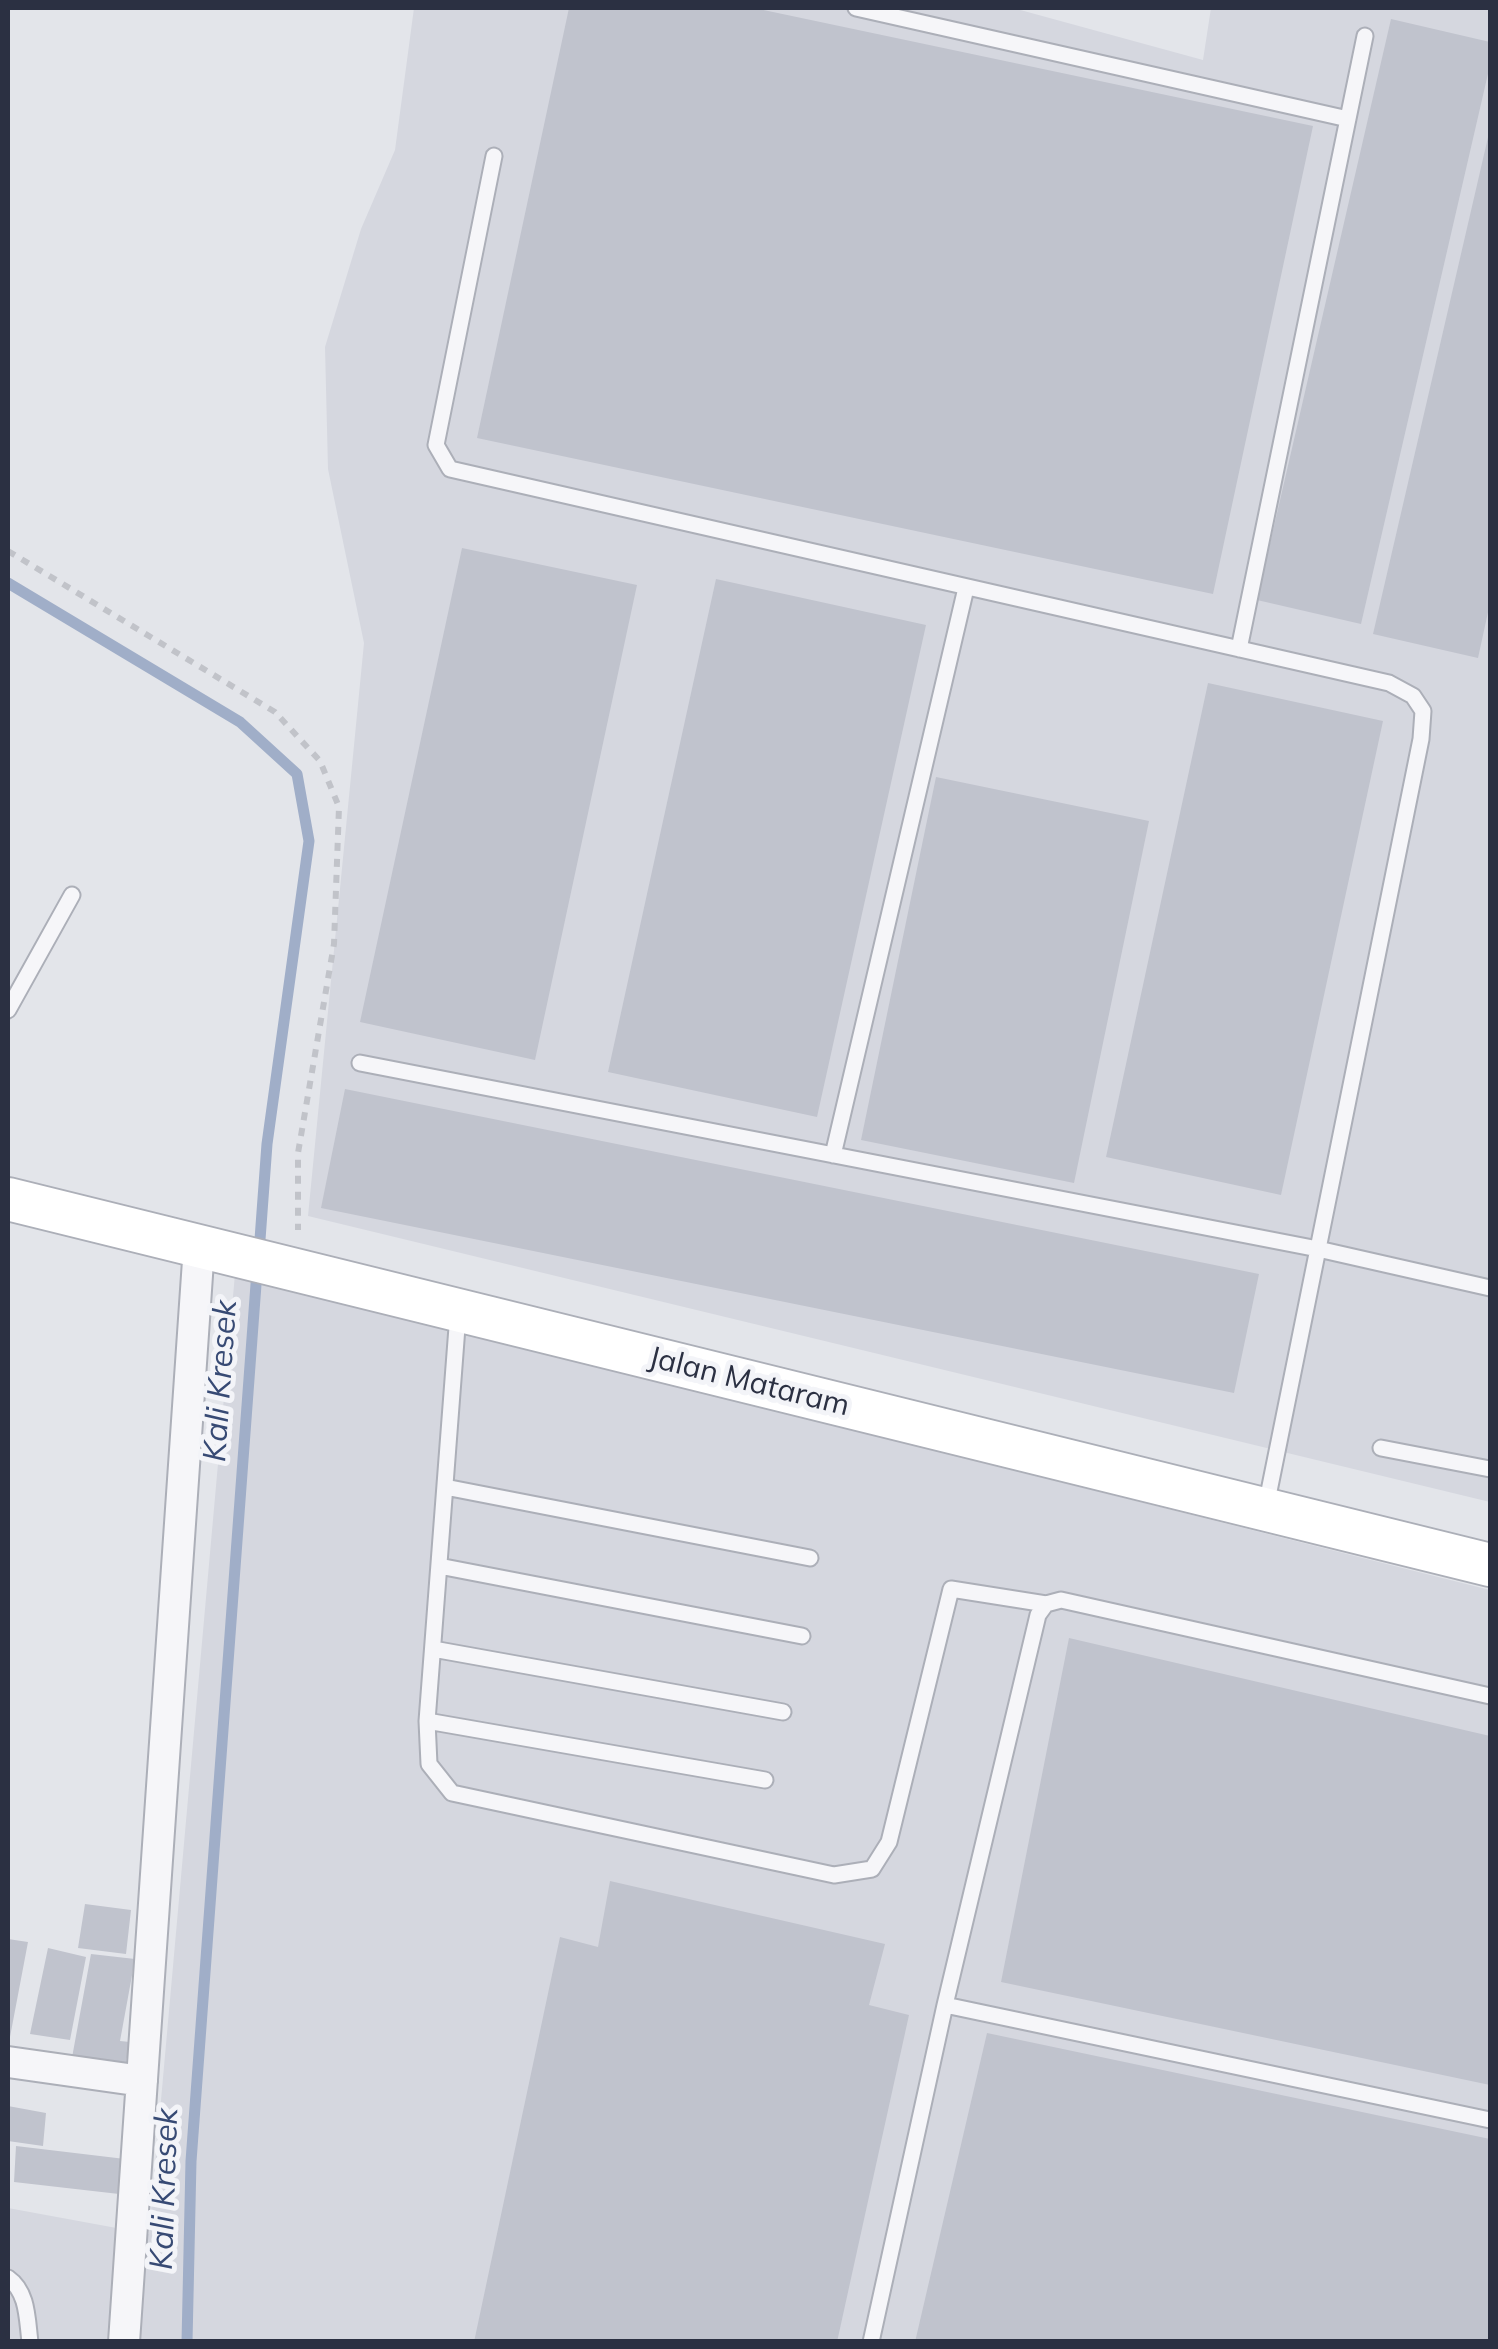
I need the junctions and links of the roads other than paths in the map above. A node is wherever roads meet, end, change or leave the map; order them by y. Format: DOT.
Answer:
graph roads {
  1 [pos="856,8"];
  2 [pos="1364,36"];
  3 [pos="1348,118"];
  4 [pos="494,156"];
  5 [pos="966,588"];
  6 [pos="1240,650"];
  7 [pos="72,896"];
  8 [pos="8,1010"];
  9 [pos="360,1063"];
  10 [pos="833,1155"];
  11 [pos="8,1198"];
  12 [pos="206,1248"];
  13 [pos="1318,1249"];
  14 [pos="1490,1288"];
  15 [pos="458,1310"];
  16 [pos="1381,1448"];
  17 [pos="1490,1469"];
  18 [pos="445,1487"];
  19 [pos="1266,1510"];
  20 [pos="810,1558"];
  21 [pos="1490,1565"];
  22 [pos="439,1566"];
  23 [pos="1046,1604"];
  24 [pos="802,1636"];
  25 [pos="433,1648"];
  26 [pos="1490,1696"];
  27 [pos="782,1712"];
  28 [pos="427,1721"];
  29 [pos="765,1780"];
  30 [pos="946,2006"];
  31 [pos="8,2062"];
  32 [pos="142,2081"];
  33 [pos="1490,2120"];
  34 [pos="8,2278"];
  35 [pos="30,2342"];
  36 [pos="124,2342"];
  37 [pos="871,2342"];
  1 -- 3 [label="lane"];
  2 -- 3 [label="lane"];
  3 -- 6 [label="lane"];
  4 -- 5 [label="lane"];
  5 -- 6 [label="lane"];
  5 -- 10 [label="lane"];
  6 -- 13 [label="lane"];
  7 -- 8 [label="lane"];
  9 -- 10 [label="lane"];
  10 -- 13 [label="lane"];
  11 -- 12 [label="main road, Jalan Mataram"];
  12 -- 15 [label="main road, Jalan Mataram"];
  12 -- 32 [label="street"];
  13 -- 14 [label="lane"];
  13 -- 19 [label="lane"];
  15 -- 18 [label="lane"];
  15 -- 19 [label="main road, Jalan Mataram"];
  16 -- 17 [label="lane"];
  18 -- 20 [label="lane"];
  18 -- 22 [label="lane"];
  19 -- 21 [label="main road, Jalan Mataram"];
  22 -- 24 [label="lane"];
  22 -- 25 [label="lane"];
  23 -- 26 [label="lane"];
  23 -- 28 [label="lane"];
  23 -- 30 [label="lane"];
  25 -- 27 [label="lane"];
  25 -- 28 [label="lane"];
  28 -- 29 [label="lane"];
  30 -- 33 [label="lane"];
  30 -- 37 [label="lane"];
  31 -- 32 [label="street"];
  32 -- 36 [label="street"];
  34 -- 35 [label="lane"];
}
